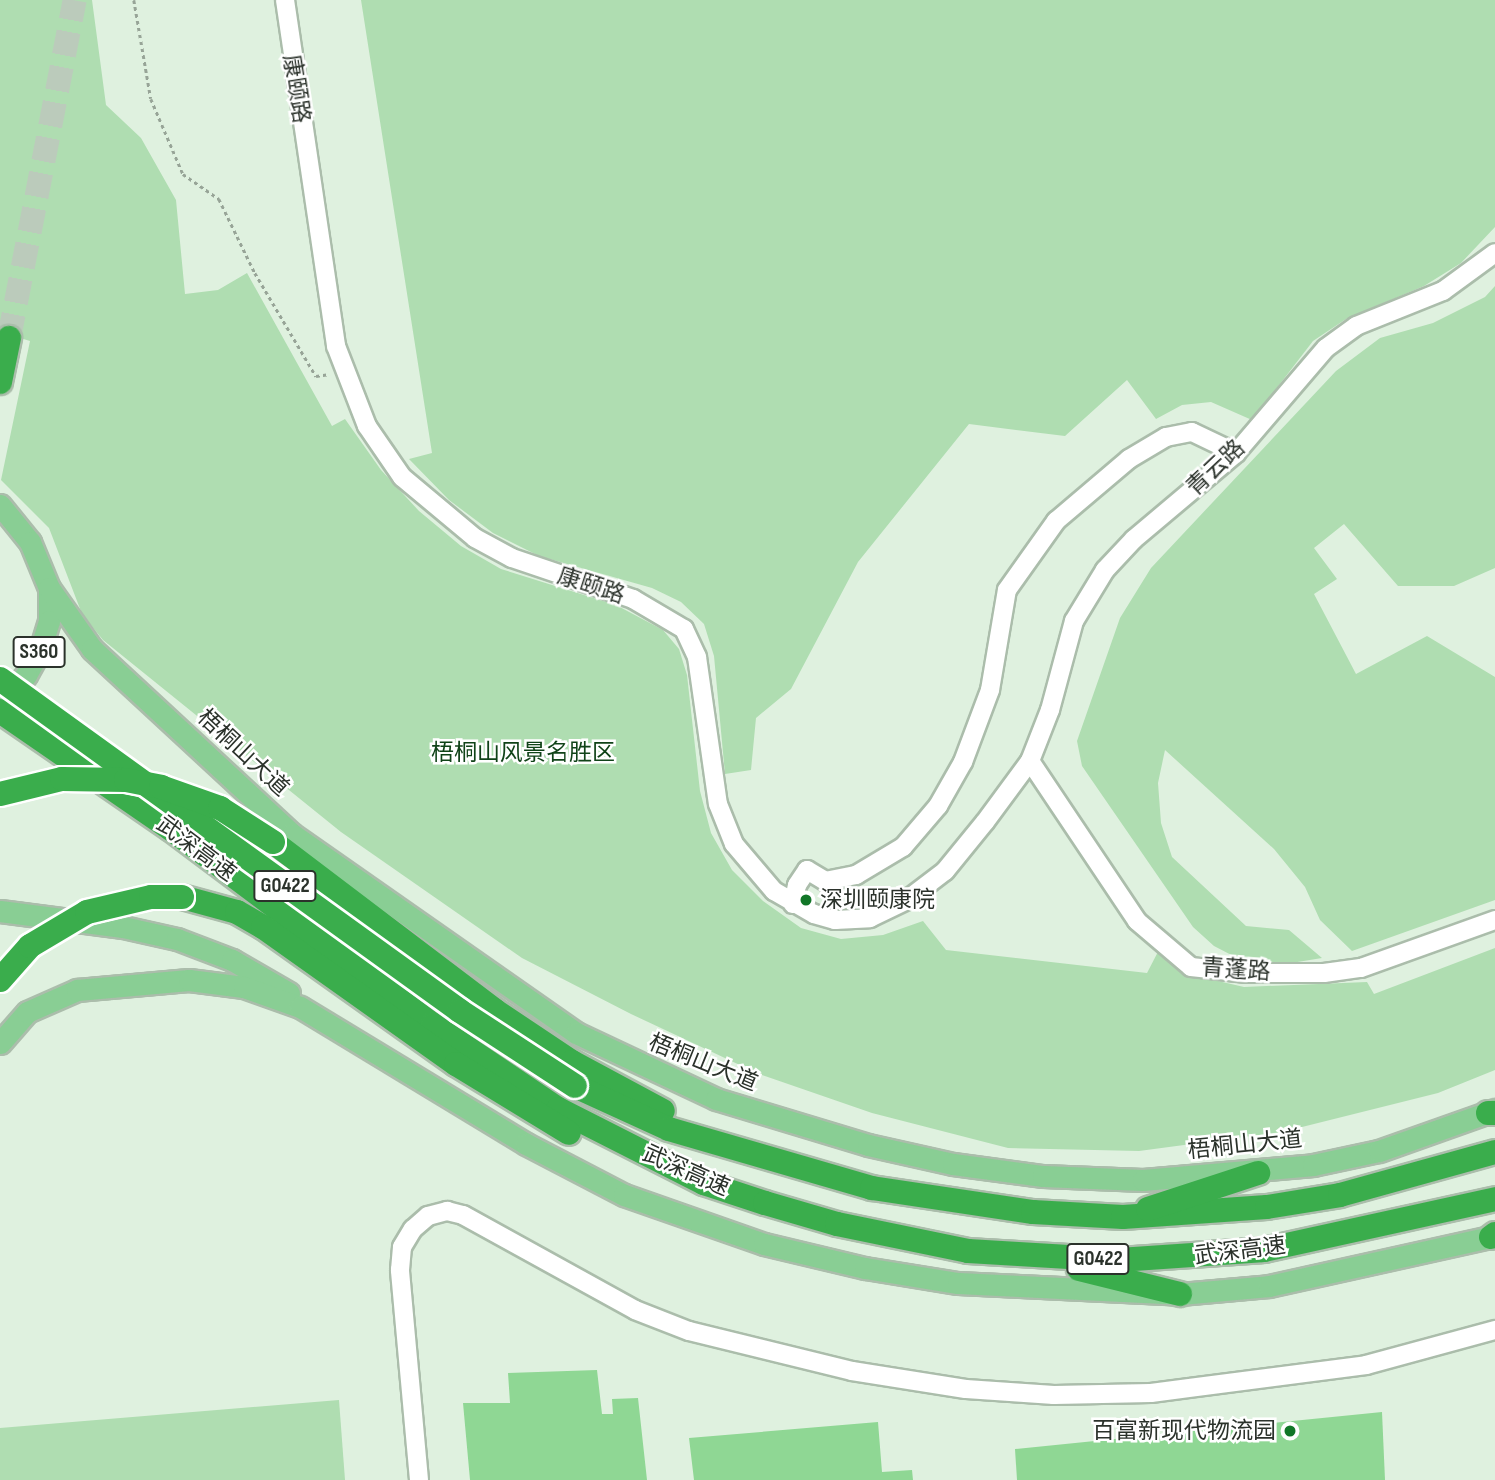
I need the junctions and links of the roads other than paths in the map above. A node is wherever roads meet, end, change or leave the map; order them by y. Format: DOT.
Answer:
graph roads {
  1 [pos="285,0"];
  2 [pos="1495,253"];
  3 [pos="9,338"];
  4 [pos="0,382"];
  5 [pos="1236,453"];
  6 [pos="0,505"];
  7 [pos="49,588"];
  8 [pos="0,679"];
  9 [pos="0,704"];
  10 [pos="0,711"];
  11 [pos="1030,761"];
  12 [pos="0,794"];
  13 [pos="793,904"];
  14 [pos="0,911"];
  15 [pos="1495,920"];
  16 [pos="0,980"];
  17 [pos="347,1035"];
  18 [pos="0,1043"];
  19 [pos="1493,1112"];
  20 [pos="1495,1152"];
  21 [pos="779,1161"];
  22 [pos="1258,1173"];
  23 [pos="704,1183"];
  24 [pos="1495,1199"];
  25 [pos="1123,1217"];
  26 [pos="1494,1236"];
  27 [pos="1031,1257"];
  28 [pos="1180,1294"];
  29 [pos="1495,1330"];
  30 [pos="419,1480"];
  1 -- 13 [label="street, 康颐路"];
  2 -- 5 [label="street, 青云路"];
  3 -- 4 [label="highway"];
  5 -- 11 [label="street, 青云路"];
  5 -- 13 [label="street"];
  6 -- 7 [label="main road, S360"];
  7 -- 9 [label="main road, S360"];
  7 -- 22 [label="main road, 梧桐山大道"];
  8 -- 21 [label="highway, 武深高速 / G0422, bridge"];
  10 -- 23 [label="highway, 武深高速 / G0422, bridge"];
  11 -- 13 [label="street, 康颐路"];
  11 -- 15 [label="street, 青蓬路"];
  12 -- 21 [label="highway, bridge"];
  14 -- 17 [label="main road"];
  16 -- 23 [label="highway, bridge"];
  17 -- 18 [label="main road"];
  17 -- 28 [label="main road"];
  19 -- 22 [label="main road, 梧桐山大道"];
  20 -- 25 [label="highway, 武深高速 / G0422"];
  21 -- 25 [label="highway, 武深高速 / G0422"];
  22 -- 25 [label="highway"];
  23 -- 27 [label="highway, 武深高速 / G0422"];
  24 -- 27 [label="highway, 武深高速 / G0422"];
  26 -- 28 [label="main road"];
  27 -- 28 [label="highway"];
  29 -- 30 [label="street"];
}
